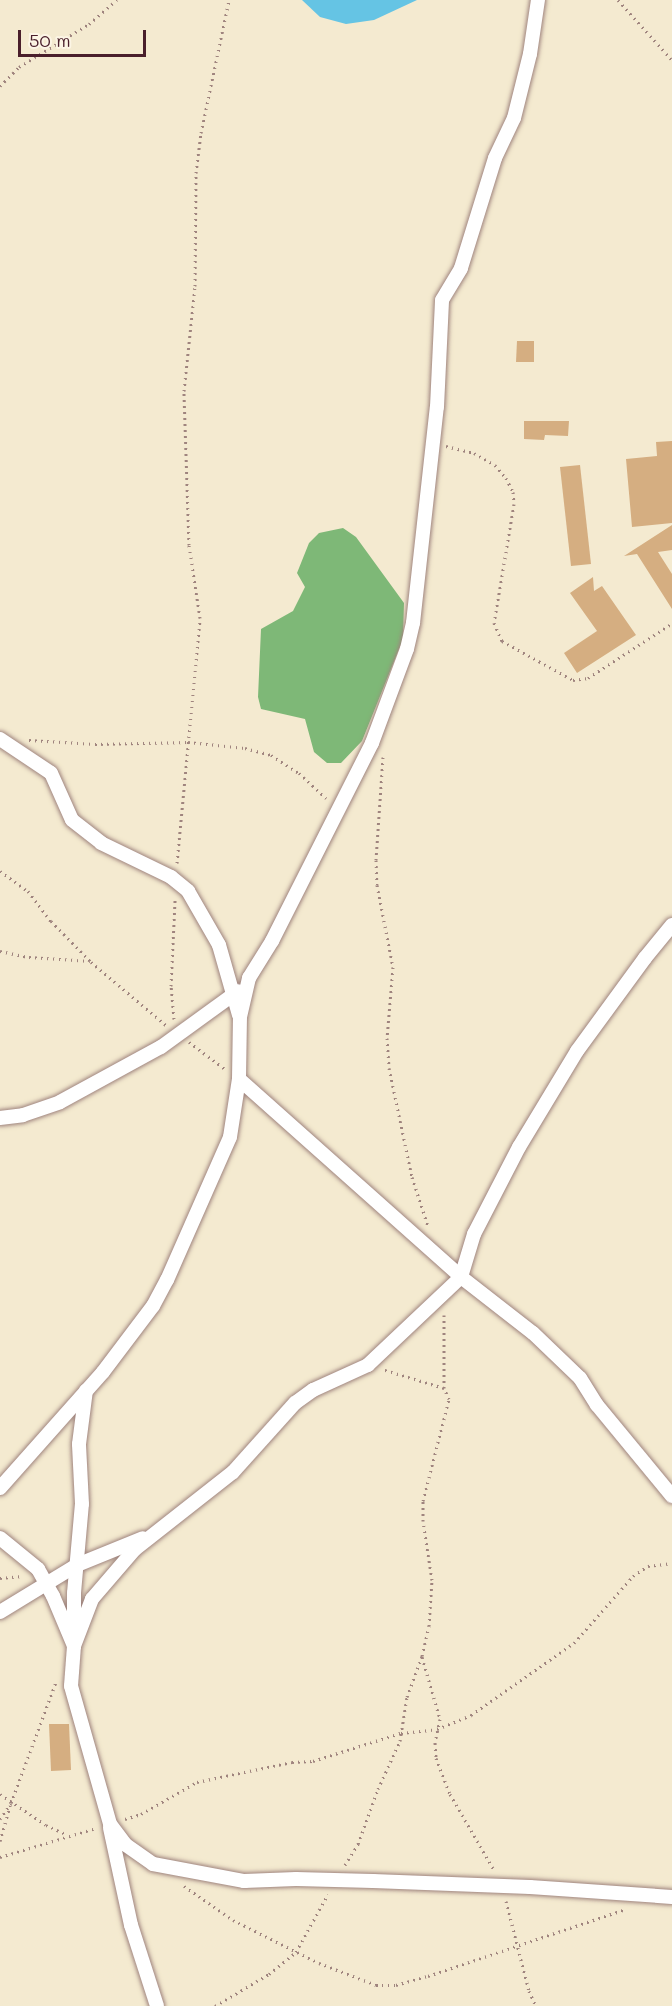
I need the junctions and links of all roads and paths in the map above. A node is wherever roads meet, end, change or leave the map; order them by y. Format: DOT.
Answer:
graph roads {
  1 [pos="117,0"];
  2 [pos="229,0"];
  3 [pos="538,0"];
  4 [pos="618,0"];
  5 [pos="672,60"];
  6 [pos="0,86"];
  7 [pos="432,445"];
  8 [pos="671,624"];
  9 [pos="0,739"];
  10 [pos="24,740"];
  11 [pos="188,742"];
  12 [pos="382,756"];
  13 [pos="339,809"];
  14 [pos="0,871"];
  15 [pos="176,881"];
  16 [pos="672,925"];
  17 [pos="0,951"];
  18 [pos="91,962"];
  19 [pos="249,978"];
  20 [pos="234,997"];
  21 [pos="240,1017"];
  22 [pos="179,1035"];
  23 [pos="239,1079"];
  24 [pos="0,1118"];
  25 [pos="437,1256"];
  26 [pos="461,1277"];
  27 [pos="444,1294"];
  28 [pos="368,1365"];
  29 [pos="87,1388"];
  30 [pos="444,1388"];
  31 [pos="0,1488"];
  32 [pos="672,1496"];
  33 [pos="161,1530"];
  34 [pos="0,1538"];
  35 [pos="672,1563"];
  36 [pos="77,1565"];
  37 [pos="46,1582"];
  38 [pos="0,1612"];
  39 [pos="74,1646"];
  40 [pos="422,1656"];
  41 [pos="59,1675"];
  42 [pos="438,1729"];
  43 [pos="401,1733"];
  44 [pos="0,1794"];
  45 [pos="11,1803"];
  46 [pos="0,1819"];
  47 [pos="110,1824"];
  48 [pos="69,1836"];
  49 [pos="0,1841"];
  50 [pos="0,1857"];
  51 [pos="335,1880"];
  52 [pos="179,1883"];
  53 [pos="502,1886"];
  54 [pos="672,1897"];
  55 [pos="636,1906"];
  56 [pos="517,1944"];
  57 [pos="296,1952"];
  58 [pos="157,2006"];
  59 [pos="215,2006"];
  60 [pos="536,2006"];
  1 -- 6 [label="path"];
  2 -- 11 [label="path"];
  3 -- 7 [label="street"];
  4 -- 5 [label="path"];
  7 -- 8 [label="path"];
  7 -- 13 [label="street"];
  9 -- 15 [label="street"];
  10 -- 11 [label="path"];
  11 -- 13 [label="path"];
  11 -- 15 [label="path"];
  12 -- 25 [label="path"];
  13 -- 19 [label="street"];
  14 -- 18 [label="path"];
  15 -- 20 [label="street"];
  15 -- 22 [label="path"];
  16 -- 26 [label="street"];
  17 -- 18 [label="path"];
  18 -- 22 [label="path"];
  19 -- 20 [label="street"];
  19 -- 21 [label="street"];
  20 -- 21 [label="street"];
  20 -- 22 [label="street"];
  21 -- 23 [label="street"];
  22 -- 23 [label="path"];
  22 -- 24 [label="street"];
  23 -- 25 [label="street"];
  23 -- 29 [label="street"];
  25 -- 26 [label="street"];
  26 -- 27 [label="street"];
  26 -- 32 [label="street"];
  27 -- 28 [label="street"];
  27 -- 30 [label="path"];
  28 -- 30 [label="path"];
  28 -- 33 [label="street"];
  29 -- 31 [label="street"];
  29 -- 36 [label="street"];
  30 -- 40 [label="path"];
  33 -- 36 [label="street"];
  33 -- 39 [label="street"];
  34 -- 37 [label="street"];
  35 -- 42 [label="path"];
  36 -- 37 [label="street"];
  36 -- 39 [label="street"];
  37 -- 38 [label="street"];
  37 -- 39 [label="street"];
  39 -- 47 [label="street"];
  40 -- 42 [label="path"];
  40 -- 43 [label="path"];
  41 -- 45 [label="path"];
  42 -- 43 [label="path"];
  42 -- 53 [label="path"];
  43 -- 47 [label="path"];
  43 -- 51 [label="path"];
  44 -- 45 [label="path"];
  45 -- 46 [label="path"];
  45 -- 48 [label="path"];
  45 -- 49 [label="path"];
  47 -- 48 [label="path"];
  47 -- 51 [label="street"];
  47 -- 58 [label="street"];
  48 -- 50 [label="path"];
  51 -- 53 [label="street"];
  51 -- 57 [label="path"];
  52 -- 57 [label="path"];
  53 -- 54 [label="street"];
  53 -- 56 [label="path"];
  55 -- 56 [label="path"];
  56 -- 57 [label="path"];
  56 -- 60 [label="path"];
  57 -- 59 [label="path"];
}
